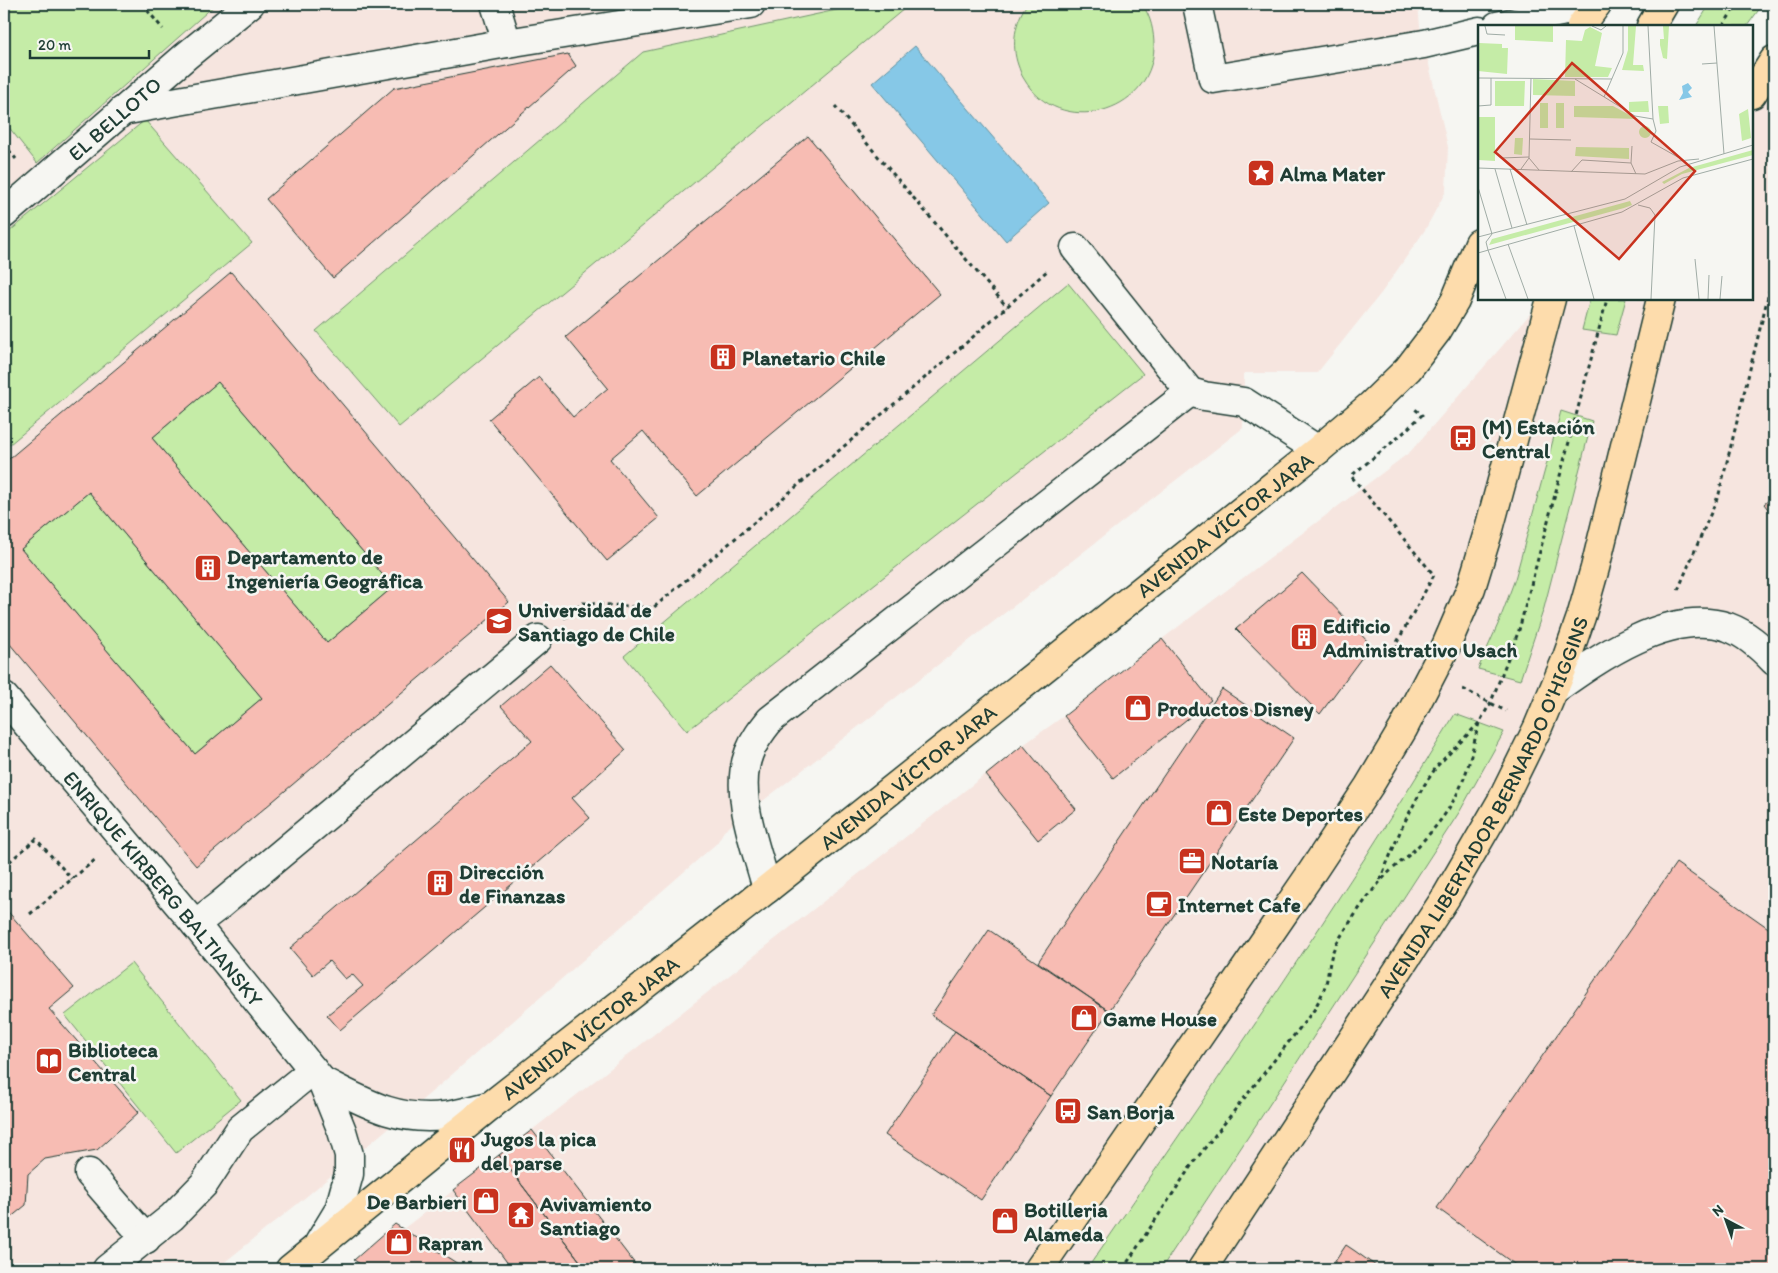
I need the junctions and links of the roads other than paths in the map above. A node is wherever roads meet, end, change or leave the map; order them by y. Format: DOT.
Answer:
graph roads {
  1 [pos="250,4"];
  2 [pos="495,4"];
  3 [pos="751,4"];
  4 [pos="1196,4"];
  5 [pos="1598,4"];
  6 [pos="1664,4"];
  7 [pos="1502,25"];
  8 [pos="1582,25"];
  9 [pos="1652,25"];
  10 [pos="1478,31"];
  11 [pos="507,43"];
  12 [pos="1774,60"];
  13 [pos="1753,92"];
  14 [pos="122,111"];
  15 [pos="4,214"];
  16 [pos="1478,245"];
  17 [pos="1075,248"];
  18 [pos="1551,300"];
  19 [pos="1661,300"];
  20 [pos="1190,392"];
  21 [pos="1318,450"];
  22 [pos="538,639"];
  23 [pos="1774,661"];
  24 [pos="1554,690"];
  25 [pos="4,697"];
  26 [pos="768,889"];
  27 [pos="195,924"];
  28 [pos="317,1075"];
  29 [pos="490,1106"];
  30 [pos="89,1173"];
  31 [pos="146,1239"];
  32 [pos="316,1247"];
  33 [pos="108,1269"];
  34 [pos="290,1269"];
  35 [pos="1039,1269"];
  36 [pos="1202,1269"];
  1 -- 14 [label="street, EL BELLOTO"];
  2 -- 11 [label="street"];
  3 -- 11 [label="street"];
  4 -- 10 [label="street"];
  5 -- 7 [label="street"];
  5 -- 8 [label="main road"];
  6 -- 9 [label="main road"];
  11 -- 14 [label="street"];
  12 -- 13 [label="main road"];
  14 -- 15 [label="street, EL BELLOTO"];
  16 -- 21 [label="main road, AVENIDA VÍCTOR JARA"];
  17 -- 20 [label="street"];
  18 -- 35 [label="main road"];
  19 -- 24 [label="main road, AVENIDA LIBERTADOR BERNARDO O'HIGGINS"];
  20 -- 21 [label="street"];
  20 -- 26 [label="street"];
  21 -- 26 [label="main road, AVENIDA VÍCTOR JARA"];
  22 -- 27 [label="street"];
  23 -- 24 [label="street"];
  24 -- 36 [label="main road, AVENIDA LIBERTADOR BERNARDO O'HIGGINS"];
  25 -- 27 [label="street, ENRIQUE KIRBERG BALTIANSKY"];
  26 -- 29 [label="main road, AVENIDA VÍCTOR JARA"];
  27 -- 28 [label="street, ENRIQUE KIRBERG BALTIANSKY"];
  28 -- 29 [label="street, ENRIQUE KIRBERG BALTIANSKY"];
  28 -- 31 [label="street"];
  28 -- 32 [label="street, ENRIQUE KIRBERG BALTIANSKY"];
  29 -- 32 [label="main road, AVENIDA VÍCTOR JARA"];
  30 -- 31 [label="street"];
  31 -- 33 [label="street"];
  32 -- 34 [label="main road, AVENIDA VÍCTOR JARA"];
}
